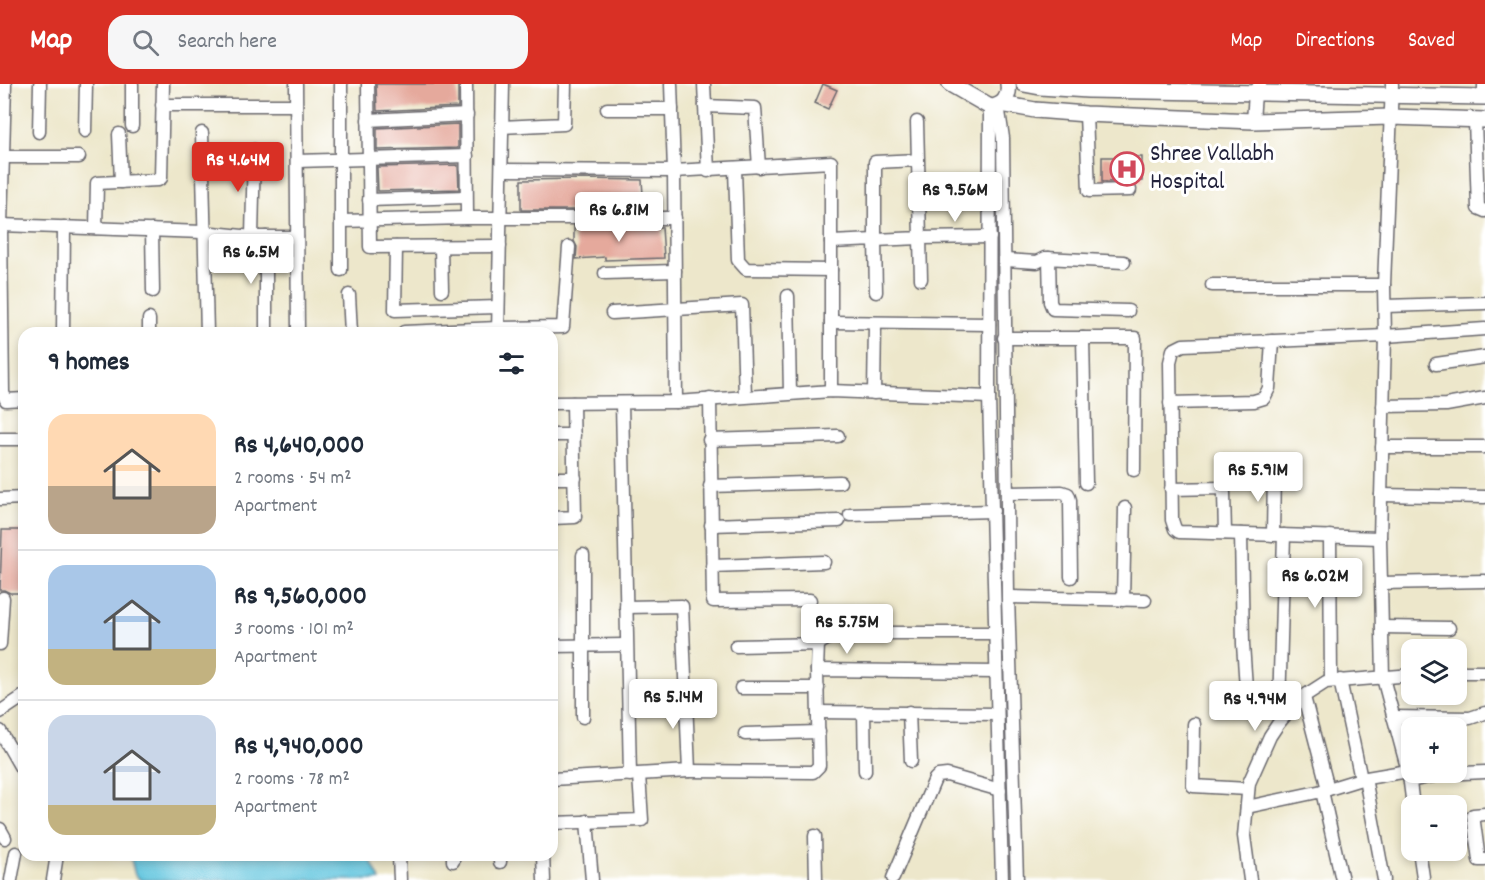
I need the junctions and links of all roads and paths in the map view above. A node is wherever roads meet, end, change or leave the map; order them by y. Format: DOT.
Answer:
graph roads {
  1 [pos="40,84"];
  2 [pos="86,84"];
  3 [pos="132,84"];
  4 [pos="163,84"];
  5 [pos="296,84"];
  6 [pos="341,84"];
  7 [pos="368,84"];
  8 [pos="466,84"];
  9 [pos="503,84"];
  10 [pos="565,84"];
  11 [pos="671,84"];
  12 [pos="704,84"];
  13 [pos="950,84"];
  14 [pos="975,84"];
  15 [pos="1008,84"];
  16 [pos="1024,84"];
  17 [pos="1484,84"];
  18 [pos="1110,87"];
  19 [pos="3,88"];
  20 [pos="1203,88"];
  21 [pos="1258,89"];
  22 [pos="1392,89"];
  23 [pos="1444,89"];
  24 [pos="1485,97"];
  25 [pos="162,105"];
  26 [pos="296,105"];
  27 [pos="992,105"];
  28 [pos="705,106"];
  29 [pos="607,109"];
  30 [pos="672,109"];
  31 [pos="1086,114"];
  32 [pos="466,115"];
  33 [pos="1390,117"];
  34 [pos="368,120"];
  35 [pos="1480,120"];
  36 [pos="1254,121"];
  37 [pos="917,122"];
  38 [pos="132,126"];
  39 [pos="501,127"];
  40 [pos="85,131"];
  41 [pos="39,132"];
  42 [pos="202,133"];
  43 [pos="119,134"];
  44 [pos="254,150"];
  45 [pos="466,156"];
  46 [pos="3,157"];
  47 [pos="79,157"];
  48 [pos="368,159"];
  49 [pos="341,160"];
  50 [pos="918,160"];
  51 [pos="297,162"];
  52 [pos="759,167"];
  53 [pos="735,169"];
  54 [pos="502,170"];
  55 [pos="674,171"];
  56 [pos="708,171"];
  57 [pos="121,182"];
  58 [pos="1130,190"];
  59 [pos="466,197"];
  60 [pos="369,200"];
  61 [pos="1485,211"];
  62 [pos="467,218"];
  63 [pos="500,218"];
  64 [pos="675,218"];
  65 [pos="370,220"];
  66 [pos="341,221"];
  67 [pos="1,225"];
  68 [pos="64,227"];
  69 [pos="96,228"];
  70 [pos="152,230"];
  71 [pos="203,232"];
  72 [pos="252,237"];
  73 [pos="266,237"];
  74 [pos="297,237"];
  75 [pos="990,237"];
  76 [pos="920,238"];
  77 [pos="875,240"];
  78 [pos="831,242"];
  79 [pos="500,246"];
  80 [pos="396,247"];
  81 [pos="441,247"];
  82 [pos="569,247"];
  83 [pos="1049,258"];
  84 [pos="1006,260"];
  85 [pos="1124,262"];
  86 [pos="341,270"];
  87 [pos="831,270"];
  88 [pos="675,271"];
  89 [pos="605,273"];
  90 [pos="921,279"];
  91 [pos="1212,285"];
  92 [pos="1384,285"];
  93 [pos="442,290"];
  94 [pos="153,291"];
  95 [pos="876,292"];
  96 [pos="349,295"];
  97 [pos="788,296"];
  98 [pos="1485,303"];
  99 [pos="1385,306"];
  100 [pos="498,307"];
  101 [pos="1,309"];
  102 [pos="675,309"];
  103 [pos="1128,311"];
  104 [pos="612,313"];
  105 [pos="149,320"];
  106 [pos="831,322"];
  107 [pos="874,324"];
  108 [pos="989,324"];
  109 [pos="63,327"];
  110 [pos="149,327"];
  111 [pos="207,327"];
  112 [pos="266,327"];
  113 [pos="298,327"];
  114 [pos="351,327"];
  115 [pos="498,327"];
  116 [pos="558,327"];
  117 [pos="1485,329"];
  118 [pos="1385,336"];
  119 [pos="1004,338"];
  120 [pos="1083,338"];
  121 [pos="1272,341"];
  122 [pos="1485,357"];
  123 [pos="1436,364"];
  124 [pos="831,392"];
  125 [pos="790,393"];
  126 [pos="874,393"];
  127 [pos="745,396"];
  128 [pos="989,397"];
  129 [pos="1485,398"];
  130 [pos="18,399"];
  131 [pos="710,399"];
  132 [pos="676,402"];
  133 [pos="558,403"];
  134 [pos="573,403"];
  135 [pos="622,403"];
  136 [pos="1170,403"];
  137 [pos="1383,406"];
  138 [pos="558,435"];
  139 [pos="574,435"];
  140 [pos="837,436"];
  141 [pos="0,439"];
  142 [pos="18,439"];
  143 [pos="709,440"];
  144 [pos="1382,447"];
  145 [pos="1485,447"];
  146 [pos="1134,470"];
  147 [pos="1274,472"];
  148 [pos="558,478"];
  149 [pos="574,478"];
  150 [pos="840,482"];
  151 [pos="1086,483"];
  152 [pos="710,486"];
  153 [pos="1171,489"];
  154 [pos="1007,493"];
  155 [pos="1381,495"];
  156 [pos="1485,497"];
  157 [pos="18,498"];
  158 [pos="0,499"];
  159 [pos="1125,508"];
  160 [pos="993,511"];
  161 [pos="558,518"];
  162 [pos="711,525"];
  163 [pos="1225,533"];
  164 [pos="1241,534"];
  165 [pos="1278,535"];
  166 [pos="1330,536"];
  167 [pos="1380,537"];
  168 [pos="583,555"];
  169 [pos="824,562"];
  170 [pos="712,566"];
  171 [pos="1071,577"];
  172 [pos="1485,581"];
  173 [pos="1381,583"];
  174 [pos="1008,597"];
  175 [pos="3,598"];
  176 [pos="810,600"];
  177 [pos="1123,600"];
  178 [pos="1145,600"];
  179 [pos="626,607"];
  180 [pos="1382,627"];
  181 [pos="1449,628"];
  182 [pos="995,633"];
  183 [pos="0,644"];
  184 [pos="818,644"];
  185 [pos="558,645"];
  186 [pos="583,645"];
  187 [pos="626,645"];
  188 [pos="736,646"];
  189 [pos="818,670"];
  190 [pos="996,672"];
  191 [pos="1467,672"];
  192 [pos="1485,672"];
  193 [pos="1401,676"];
  194 [pos="1383,678"];
  195 [pos="1335,681"];
  196 [pos="741,688"];
  197 [pos="818,688"];
  198 [pos="1304,697"];
  199 [pos="18,700"];
  200 [pos="1279,702"];
  201 [pos="0,712"];
  202 [pos="818,712"];
  203 [pos="864,712"];
  204 [pos="909,712"];
  205 [pos="1485,713"];
  206 [pos="996,714"];
  207 [pos="583,717"];
  208 [pos="1393,717"];
  209 [pos="1194,724"];
  210 [pos="1278,724"];
  211 [pos="0,731"];
  212 [pos="819,732"];
  213 [pos="745,734"];
  214 [pos="1401,746"];
  215 [pos="911,761"];
  216 [pos="18,762"];
  217 [pos="689,771"];
  218 [pos="865,771"];
  219 [pos="1485,772"];
  220 [pos="1467,773"];
  221 [pos="634,775"];
  222 [pos="1401,776"];
  223 [pos="558,778"];
  224 [pos="1363,778"];
  225 [pos="1248,789"];
  226 [pos="1000,790"];
  227 [pos="1325,790"];
  228 [pos="1247,807"];
  229 [pos="1485,814"];
  230 [pos="587,821"];
  231 [pos="558,823"];
  232 [pos="815,836"];
  233 [pos="16,853"];
  234 [pos="1485,860"];
  235 [pos="56,861"];
  236 [pos="399,861"];
  237 [pos="543,861"];
  238 [pos="1421,861"];
  239 [pos="1423,877"];
  240 [pos="893,878"];
  241 [pos="11,880"];
  242 [pos="53,880"];
  243 [pos="400,880"];
  244 [pos="544,880"];
  245 [pos="592,880"];
  246 [pos="816,880"];
  247 [pos="1002,880"];
  248 [pos="1017,880"];
  249 [pos="1250,880"];
  250 [pos="1342,880"];
  251 [pos="1384,880"];
  1 -- 41 [label="street"];
  2 -- 40 [label="street"];
  3 -- 38 [label="street"];
  4 -- 25 [label="street"];
  5 -- 26 [label="street"];
  6 -- 49 [label="street"];
  7 -- 34 [label="street"];
  8 -- 32 [label="street"];
  9 -- 39 [label="street"];
  10 -- 39 [label="street"];
  11 -- 30 [label="street"];
  12 -- 28 [label="street"];
  13 -- 27 [label="main road"];
  14 -- 27 [label="main road"];
  15 -- 27 [label="main road"];
  16 -- 18 [label="main road"];
  17 -- 24 [label="street"];
  18 -- 20 [label="main road"];
  19 -- 46 [label="street"];
  20 -- 21 [label="main road"];
  21 -- 22 [label="main road"];
  21 -- 36 [label="street"];
  22 -- 23 [label="main road"];
  22 -- 33 [label="street"];
  23 -- 24 [label="main road"];
  25 -- 26 [label="street"];
  25 -- 57 [label="street"];
  26 -- 51 [label="street"];
  27 -- 31 [label="main road"];
  27 -- 75 [label="street"];
  27 -- 84 [label="street"];
  28 -- 52 [label="street"];
  28 -- 56 [label="street"];
  29 -- 30 [label="street"];
  30 -- 55 [label="street"];
  31 -- 36 [label="main road"];
  31 -- 58 [label="street"];
  32 -- 34 [label="street"];
  32 -- 45 [label="street"];
  33 -- 35 [label="main road"];
  33 -- 36 [label="main road"];
  33 -- 92 [label="street"];
  34 -- 48 [label="street"];
  35 -- 61 [label="street"];
  37 -- 50 [label="street"];
  39 -- 54 [label="street"];
  42 -- 71 [label="street"];
  43 -- 57 [label="street"];
  44 -- 72 [label="street"];
  45 -- 48 [label="street"];
  45 -- 59 [label="street"];
  46 -- 47 [label="street"];
  46 -- 67 [label="street"];
  48 -- 49 [label="street"];
  48 -- 60 [label="street"];
  49 -- 51 [label="street"];
  49 -- 66 [label="street"];
  50 -- 76 [label="street"];
  50 -- 77 [label="street"];
  51 -- 74 [label="street"];
  52 -- 53 [label="street"];
  52 -- 78 [label="street"];
  53 -- 56 [label="street"];
  53 -- 87 [label="street"];
  54 -- 55 [label="street"];
  54 -- 63 [label="street"];
  55 -- 56 [label="street"];
  55 -- 64 [label="street"];
  57 -- 69 [label="street"];
  59 -- 60 [label="street"];
  59 -- 62 [label="street"];
  60 -- 65 [label="street"];
  62 -- 63 [label="street"];
  62 -- 65 [label="street"];
  63 -- 64 [label="street"];
  63 -- 79 [label="street"];
  64 -- 88 [label="street"];
  65 -- 66 [label="street"];
  65 -- 80 [label="street"];
  66 -- 86 [label="street"];
  67 -- 68 [label="street"];
  67 -- 101 [label="street"];
  68 -- 69 [label="street"];
  68 -- 109 [label="street"];
  69 -- 70 [label="street"];
  70 -- 71 [label="street"];
  70 -- 94 [label="street"];
  71 -- 72 [label="street"];
  71 -- 111 [label="street"];
  72 -- 73 [label="street"];
  73 -- 74 [label="street"];
  73 -- 112 [label="street"];
  74 -- 113 [label="street"];
  75 -- 76 [label="street"];
  75 -- 108 [label="street"];
  76 -- 77 [label="street"];
  76 -- 90 [label="street"];
  77 -- 78 [label="street"];
  77 -- 95 [label="street"];
  78 -- 87 [label="street"];
  79 -- 81 [label="street"];
  79 -- 100 [label="street"];
  80 -- 81 [label="street"];
  80 -- 100 [label="street"];
  81 -- 93 [label="street"];
  82 -- 116 [label="street"];
  83 -- 84 [label="street"];
  83 -- 85 [label="street"];
  83 -- 103 [label="street"];
  84 -- 119 [label="street"];
  87 -- 106 [label="street"];
  88 -- 89 [label="street"];
  88 -- 102 [label="street"];
  91 -- 92 [label="street"];
  92 -- 99 [label="street"];
  96 -- 114 [label="street"];
  97 -- 125 [label="street"];
  98 -- 99 [label="street"];
  99 -- 118 [label="street"];
  100 -- 115 [label="street"];
  101 -- 130 [label="street"];
  102 -- 104 [label="street"];
  102 -- 127 [label="street"];
  102 -- 132 [label="street"];
  105 -- 110 [label="street"];
  106 -- 107 [label="street"];
  106 -- 124 [label="street"];
  107 -- 108 [label="street"];
  107 -- 126 [label="street"];
  108 -- 128 [label="street"];
  117 -- 118 [label="street"];
  118 -- 121 [label="street"];
  118 -- 137 [label="street"];
  119 -- 120 [label="street"];
  119 -- 154 [label="street"];
  120 -- 146 [label="street"];
  120 -- 151 [label="street"];
  121 -- 136 [label="street"];
  121 -- 136 [label="street"];
  122 -- 123 [label="street"];
  124 -- 125 [label="street"];
  124 -- 126 [label="street"];
  125 -- 127 [label="street"];
  126 -- 128 [label="street"];
  127 -- 131 [label="street"];
  128 -- 160 [label="street"];
  129 -- 137 [label="street"];
  131 -- 132 [label="street"];
  131 -- 143 [label="street"];
  132 -- 135 [label="street"];
  133 -- 134 [label="street"];
  134 -- 135 [label="street"];
  134 -- 139 [label="street"];
  135 -- 179 [label="street"];
  136 -- 153 [label="street"];
  137 -- 144 [label="street"];
  138 -- 139 [label="street"];
  139 -- 149 [label="street"];
  140 -- 143 [label="street"];
  141 -- 142 [label="street"];
  143 -- 152 [label="street"];
  144 -- 145 [label="street"];
  144 -- 155 [label="street"];
  147 -- 165 [label="street"];
  148 -- 149 [label="street"];
  149 -- 161 [label="street"];
  150 -- 152 [label="street"];
  152 -- 162 [label="street"];
  153 -- 163 [label="street"];
  153 -- 163 [label="street"];
  154 -- 171 [label="street"];
  154 -- 174 [label="street"];
  155 -- 156 [label="street"];
  155 -- 167 [label="street"];
  157 -- 158 [label="street"];
  159 -- 177 [label="street"];
  160 -- 162 [label="street"];
  160 -- 182 [label="street"];
  162 -- 170 [label="street"];
  163 -- 164 [label="street"];
  164 -- 165 [label="street"];
  164 -- 200 [label="street"];
  165 -- 166 [label="street"];
  165 -- 200 [label="street"];
  166 -- 167 [label="street"];
  166 -- 195 [label="street"];
  167 -- 173 [label="street"];
  168 -- 186 [label="street"];
  169 -- 170 [label="street"];
  170 -- 176 [label="street"];
  172 -- 173 [label="street"];
  173 -- 180 [label="street"];
  174 -- 177 [label="street"];
  174 -- 248 [label="street"];
  175 -- 183 [label="street"];
  177 -- 178 [label="street"];
  179 -- 187 [label="street"];
  179 -- 217 [label="street"];
  180 -- 181 [label="street"];
  180 -- 194 [label="street"];
  182 -- 184 [label="street"];
  182 -- 190 [label="street"];
  184 -- 188 [label="street"];
  184 -- 189 [label="street"];
  185 -- 186 [label="street"];
  186 -- 187 [label="street"];
  186 -- 207 [label="street"];
  187 -- 221 [label="street"];
  189 -- 190 [label="street"];
  189 -- 197 [label="street"];
  190 -- 206 [label="street"];
  191 -- 192 [label="street"];
  193 -- 194 [label="street"];
  194 -- 195 [label="street"];
  194 -- 208 [label="street"];
  195 -- 198 [label="street"];
  195 -- 224 [label="street"];
  196 -- 197 [label="street"];
  197 -- 202 [label="street"];
  198 -- 210 [label="street"];
  198 -- 227 [label="street"];
  199 -- 201 [label="street"];
  200 -- 210 [label="street"];
  202 -- 203 [label="street"];
  202 -- 212 [label="street"];
  203 -- 204 [label="street"];
  203 -- 218 [label="street"];
  204 -- 206 [label="street"];
  204 -- 215 [label="street"];
  205 -- 208 [label="street"];
  206 -- 226 [label="street"];
  208 -- 214 [label="street"];
  209 -- 225 [label="street"];
  210 -- 225 [label="street"];
  211 -- 216 [label="street"];
  212 -- 213 [label="street"];
  212 -- 217 [label="street"];
  217 -- 221 [label="street"];
  219 -- 220 [label="street"];
  221 -- 223 [label="street"];
  221 -- 230 [label="street"];
  222 -- 224 [label="street"];
  224 -- 227 [label="street"];
  224 -- 251 [label="street"];
  225 -- 228 [label="street"];
  226 -- 240 [label="street"];
  226 -- 247 [label="street"];
  227 -- 228 [label="street"];
  227 -- 250 [label="street"];
  228 -- 249 [label="street"];
  229 -- 234 [label="street"];
  230 -- 231 [label="street"];
  230 -- 245 [label="street"];
  232 -- 246 [label="street"];
  233 -- 241 [label="street"];
  235 -- 242 [label="street"];
  236 -- 243 [label="street"];
  237 -- 244 [label="street"];
  238 -- 239 [label="street"];
}
